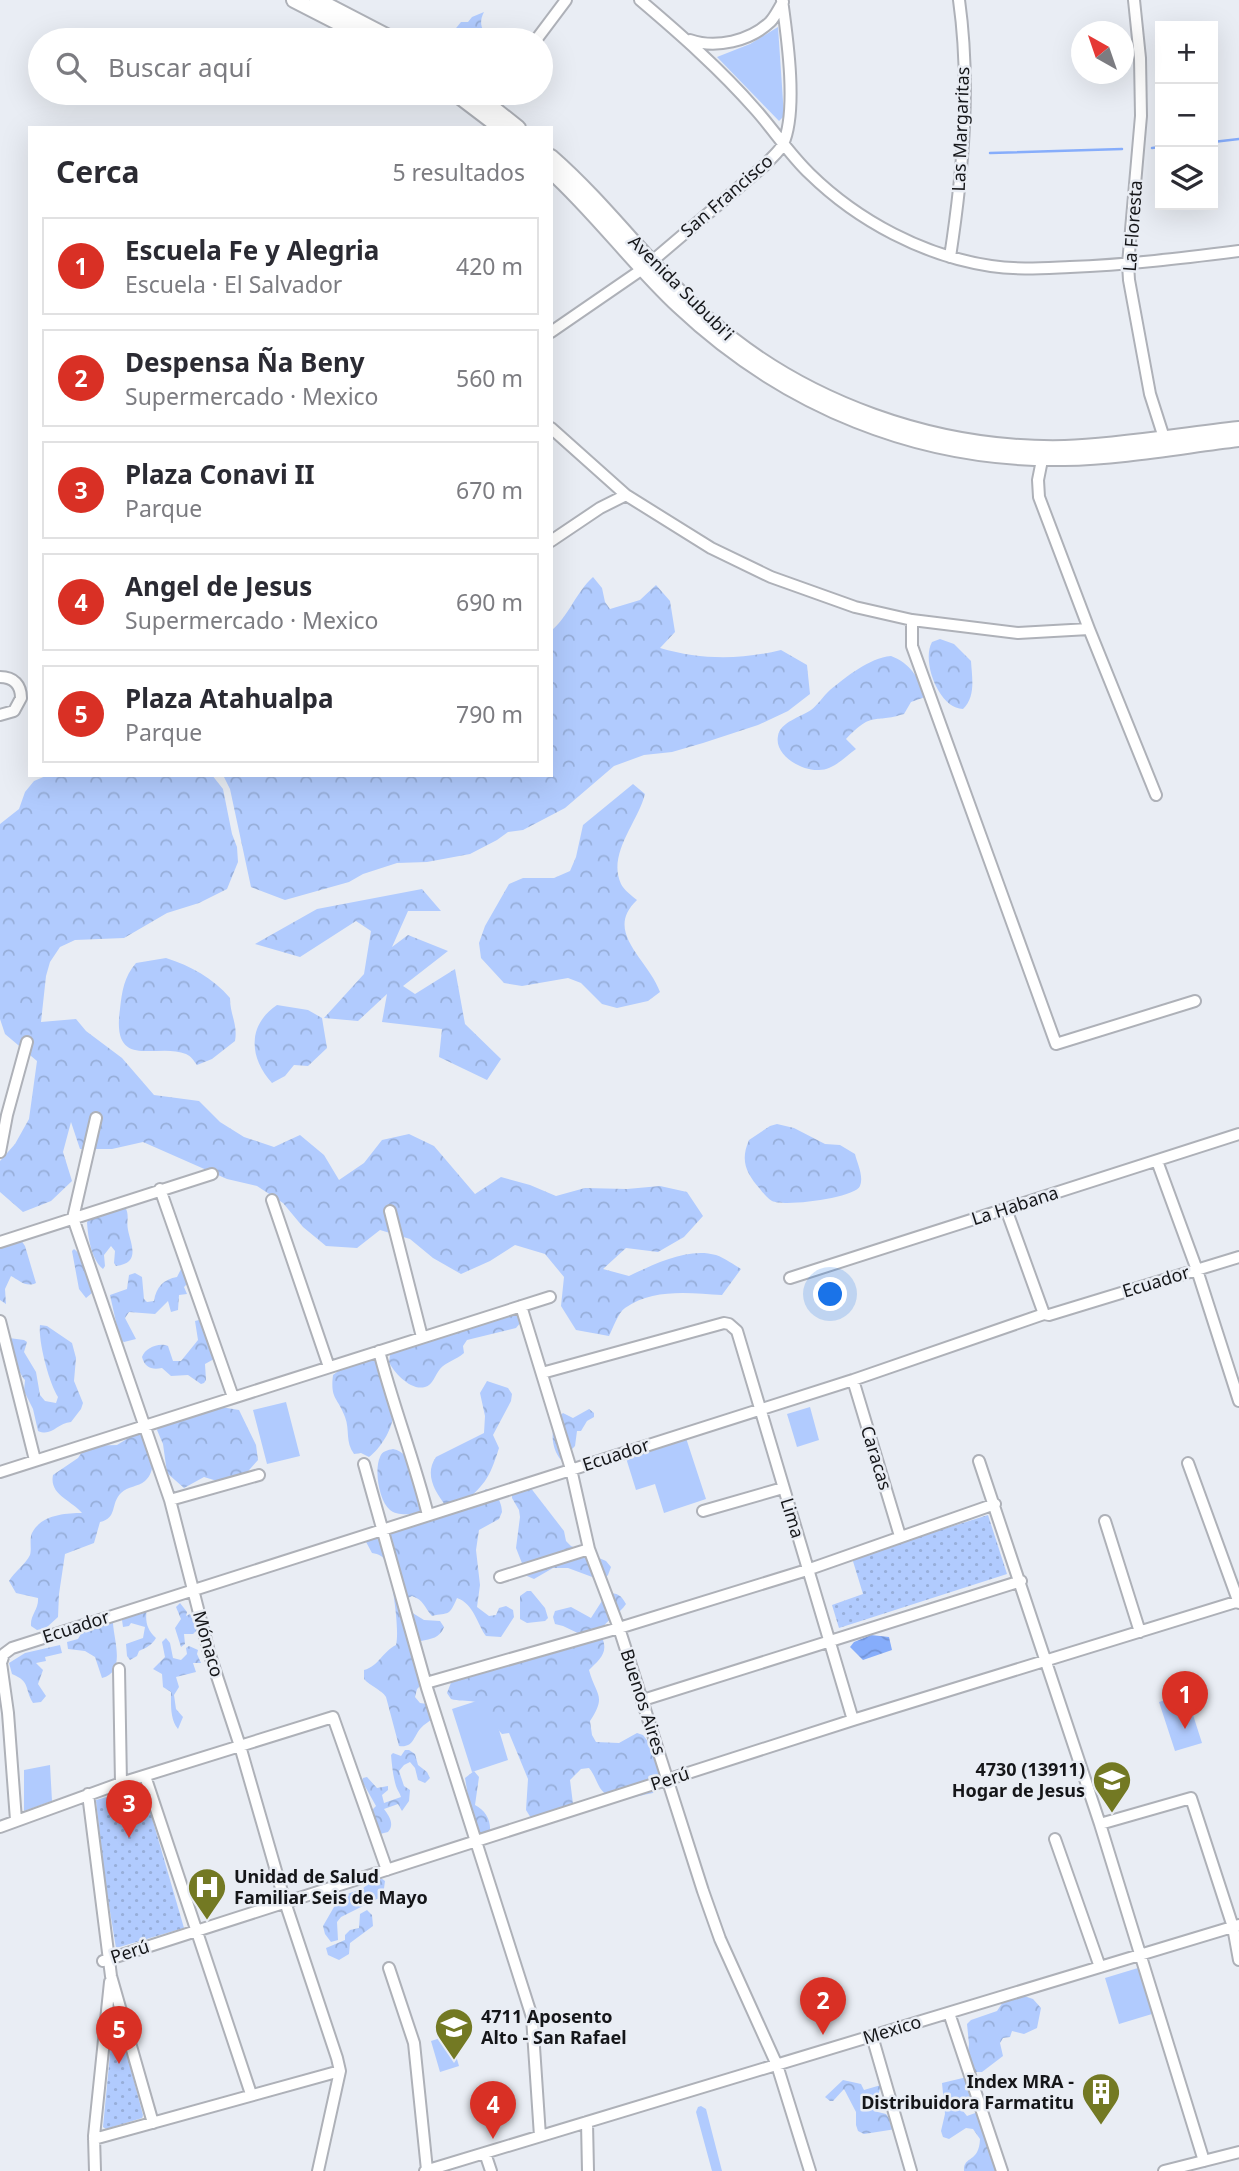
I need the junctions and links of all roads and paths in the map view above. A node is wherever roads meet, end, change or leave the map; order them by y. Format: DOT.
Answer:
graph roads {
  1 [pos="294,0"];
  2 [pos="317,0"];
  3 [pos="566,0"];
  4 [pos="640,0"];
  5 [pos="959,0"];
  6 [pos="1134,0"];
  7 [pos="782,1"];
  8 [pos="349,28"];
  9 [pos="371,28"];
  10 [pos="545,28"];
  11 [pos="685,39"];
  12 [pos="491,105"];
  13 [pos="492,105"];
  14 [pos="500,126"];
  15 [pos="516,126"];
  16 [pos="783,145"];
  17 [pos="553,159"];
  18 [pos="553,173"];
  19 [pos="1239,251"];
  20 [pos="950,257"];
  21 [pos="1128,264"];
  22 [pos="648,265"];
  23 [pos="553,331"];
  24 [pos="1239,429"];
  25 [pos="553,430"];
  26 [pos="1239,439"];
  27 [pos="1165,442"];
  28 [pos="1043,453"];
  29 [pos="626,495"];
  30 [pos="553,540"];
  31 [pos="912,620"];
  32 [pos="1089,629"];
  33 [pos="0,677"];
  34 [pos="28,679"];
  35 [pos="19,686"];
  36 [pos="0,715"];
  37 [pos="1156,796"];
  38 [pos="1195,1002"];
  39 [pos="27,1042"];
  40 [pos="96,1118"];
  41 [pos="1239,1134"];
  42 [pos="0,1152"];
  43 [pos="1157,1161"];
  44 [pos="212,1174"];
  45 [pos="160,1189"];
  46 [pos="272,1200"];
  47 [pos="1006,1209"];
  48 [pos="390,1211"];
  49 [pos="73,1218"];
  50 [pos="0,1242"];
  51 [pos="1239,1257"];
  52 [pos="1197,1270"];
  53 [pos="790,1278"];
  54 [pos="550,1297"];
  55 [pos="521,1306"];
  56 [pos="1044,1314"];
  57 [pos="0,1321"];
  58 [pos="422,1337"];
  59 [pos="379,1351"];
  60 [pos="329,1367"];
  61 [pos="542,1373"];
  62 [pos="853,1380"];
  63 [pos="233,1398"];
  64 [pos="1239,1401"];
  65 [pos="759,1409"];
  66 [pos="145,1426"];
  67 [pos="35,1460"];
  68 [pos="979,1461"];
  69 [pos="1188,1463"];
  70 [pos="364,1464"];
  71 [pos="571,1469"];
  72 [pos="0,1472"];
  73 [pos="259,1475"];
  74 [pos="783,1488"];
  75 [pos="170,1500"];
  76 [pos="995,1504"];
  77 [pos="703,1511"];
  78 [pos="428,1515"];
  79 [pos="1105,1521"];
  80 [pos="384,1529"];
  81 [pos="900,1536"];
  82 [pos="589,1549"];
  83 [pos="807,1570"];
  84 [pos="500,1577"];
  85 [pos="1021,1581"];
  86 [pos="193,1591"];
  87 [pos="1239,1601"];
  88 [pos="619,1628"];
  89 [pos="1140,1632"];
  90 [pos="829,1641"];
  91 [pos="1046,1661"];
  92 [pos="1,1663"];
  93 [pos="119,1669"];
  94 [pos="426,1683"];
  95 [pos="643,1700"];
  96 [pos="4,1715"];
  97 [pos="853,1720"];
  98 [pos="240,1746"];
  99 [pos="6,1760"];
  100 [pos="145,1776"];
  101 [pos="668,1780"];
  102 [pos="121,1783"];
  103 [pos="88,1794"];
  104 [pos="16,1820"];
  105 [pos="1100,1824"];
  106 [pos="0,1827"];
  107 [pos="1055,1839"];
  108 [pos="476,1841"];
  109 [pos="387,1870"];
  110 [pos="285,1902"];
  111 [pos="1236,1926"];
  112 [pos="195,1931"];
  113 [pos="1142,1955"];
  114 [pos="106,1960"];
  115 [pos="1239,1960"];
  116 [pos="389,1968"];
  117 [pos="1100,1968"];
  118 [pos="111,1976"];
  119 [pos="949,2013"];
  120 [pos="872,2036"];
  121 [pos="778,2065"];
  122 [pos="340,2071"];
  123 [pos="251,2094"];
  124 [pos="587,2122"];
  125 [pos="153,2123"];
  126 [pos="540,2136"];
  127 [pos="94,2138"];
  128 [pos="1239,2152"];
  129 [pos="485,2153"];
  130 [pos="1203,2161"];
  131 [pos="95,2171"];
  132 [pos="318,2171"];
  133 [pos="426,2171"];
  134 [pos="491,2171"];
  135 [pos="588,2171"];
  136 [pos="810,2171"];
  137 [pos="911,2171"];
  138 [pos="1002,2171"];
  139 [pos="1164,2171"];
  1 -- 8 [label="street"];
  2 -- 9 [label="street"];
  3 -- 10 [label="street"];
  4 -- 11 [label="street"];
  5 -- 20 [label="street, Las Margaritas"];
  6 -- 21 [label="street, La Floresta"];
  7 -- 11 [label="street"];
  7 -- 16 [label="street, San Francisco"];
  11 -- 16 [label="street"];
  12 -- 14 [label="street"];
  13 -- 15 [label="street"];
  16 -- 20 [label="street"];
  16 -- 22 [label="street, San Francisco"];
  17 -- 22 [label="street, Avenida Sububi'i"];
  18 -- 22 [label="street, Avenida Sububi'i"];
  19 -- 21 [label="street"];
  20 -- 21 [label="street"];
  21 -- 27 [label="street, La Floresta"];
  22 -- 23 [label="street, San Francisco"];
  22 -- 28 [label="street, Avenida Sububi'i"];
  24 -- 27 [label="street, Avenida Sububi'i"];
  25 -- 29 [label="street"];
  26 -- 27 [label="street, Avenida Sububi'i"];
  27 -- 28 [label="street, Avenida Sububi'i"];
  28 -- 32 [label="street"];
  29 -- 30 [label="street"];
  29 -- 31 [label="street"];
  31 -- 32 [label="street"];
  31 -- 38 [label="street"];
  32 -- 37 [label="street"];
  33 -- 35 [label="street"];
  34 -- 35 [label="street"];
  35 -- 36 [label="street"];
  39 -- 42 [label="street"];
  40 -- 49 [label="street"];
  41 -- 43 [label="street, La Habana"];
  43 -- 47 [label="street, La Habana"];
  43 -- 52 [label="street"];
  44 -- 45 [label="street"];
  45 -- 49 [label="street"];
  45 -- 63 [label="street"];
  46 -- 60 [label="street"];
  47 -- 53 [label="street, La Habana"];
  47 -- 56 [label="street"];
  48 -- 58 [label="street"];
  49 -- 50 [label="street"];
  49 -- 66 [label="street, Mónaco"];
  51 -- 52 [label="street, Ecuador"];
  52 -- 56 [label="street, Ecuador"];
  52 -- 64 [label="street"];
  54 -- 55 [label="street"];
  55 -- 58 [label="street"];
  55 -- 61 [label="street, Buenos Aires"];
  56 -- 62 [label="street, Ecuador"];
  57 -- 67 [label="street"];
  58 -- 59 [label="street"];
  59 -- 60 [label="street"];
  59 -- 78 [label="street"];
  60 -- 63 [label="street"];
  61 -- 65 [label="street, Lima"];
  61 -- 71 [label="street, Buenos Aires"];
  62 -- 65 [label="street, Ecuador"];
  62 -- 81 [label="street, Caracas"];
  63 -- 66 [label="street"];
  65 -- 71 [label="street, Ecuador"];
  65 -- 74 [label="street, Lima"];
  66 -- 67 [label="street"];
  66 -- 75 [label="street, Mónaco"];
  67 -- 72 [label="street"];
  68 -- 76 [label="street"];
  69 -- 87 [label="street"];
  70 -- 80 [label="street"];
  71 -- 78 [label="street, Ecuador"];
  71 -- 82 [label="street, Buenos Aires"];
  73 -- 75 [label="street"];
  74 -- 77 [label="street"];
  74 -- 83 [label="street, Lima"];
  75 -- 86 [label="street, Mónaco"];
  76 -- 81 [label="street"];
  76 -- 85 [label="street"];
  78 -- 80 [label="street, Ecuador"];
  79 -- 89 [label="street"];
  80 -- 86 [label="street, Ecuador"];
  80 -- 94 [label="street"];
  81 -- 83 [label="street"];
  82 -- 84 [label="street"];
  82 -- 88 [label="street, Buenos Aires"];
  83 -- 88 [label="street"];
  83 -- 90 [label="street, Lima"];
  85 -- 90 [label="street"];
  85 -- 91 [label="street"];
  86 -- 92 [label="street, Ecuador"];
  86 -- 98 [label="street, Mónaco"];
  87 -- 89 [label="street, Perú"];
  88 -- 94 [label="street"];
  88 -- 95 [label="street, Buenos Aires"];
  89 -- 91 [label="street, Perú"];
  90 -- 95 [label="street"];
  90 -- 97 [label="street, Lima"];
  91 -- 97 [label="street, Perú"];
  91 -- 105 [label="street"];
  92 -- 96 [label="street"];
  93 -- 102 [label="street"];
  94 -- 108 [label="street"];
  95 -- 101 [label="street, Buenos Aires"];
  96 -- 99 [label="street"];
  97 -- 101 [label="street, Perú"];
  98 -- 100 [label="street"];
  98 -- 109 [label="street"];
  98 -- 110 [label="street, Mónaco"];
  99 -- 104 [label="street"];
  100 -- 102 [label="street"];
  100 -- 112 [label="street"];
  101 -- 108 [label="street, Perú"];
  101 -- 121 [label="street, Buenos Aires"];
  102 -- 103 [label="street"];
  103 -- 104 [label="street"];
  103 -- 114 [label="street"];
  104 -- 106 [label="street"];
  105 -- 111 [label="street"];
  105 -- 113 [label="street"];
  107 -- 117 [label="street"];
  108 -- 109 [label="street, Perú"];
  108 -- 126 [label="street"];
  109 -- 110 [label="street, Perú"];
  110 -- 112 [label="street, Perú"];
  110 -- 122 [label="street, Mónaco"];
  111 -- 113 [label="street, Mexico"];
  111 -- 115 [label="street"];
  112 -- 114 [label="street, Perú"];
  112 -- 123 [label="street"];
  113 -- 117 [label="street, Mexico"];
  113 -- 130 [label="street"];
  114 -- 118 [label="street"];
  116 -- 133 [label="street"];
  117 -- 119 [label="street, Mexico"];
  118 -- 125 [label="street"];
  118 -- 127 [label="street"];
  119 -- 120 [label="street, Mexico"];
  119 -- 138 [label="street"];
  120 -- 121 [label="street, Mexico"];
  120 -- 137 [label="street"];
  121 -- 124 [label="street, Mexico"];
  121 -- 136 [label="street, Buenos Aires"];
  122 -- 123 [label="street"];
  122 -- 132 [label="street"];
  123 -- 125 [label="street"];
  124 -- 126 [label="street, Mexico"];
  124 -- 135 [label="street"];
  125 -- 127 [label="street"];
  126 -- 129 [label="street, Mexico"];
  127 -- 131 [label="street"];
  128 -- 130 [label="street"];
  129 -- 133 [label="street, Mexico"];
  129 -- 134 [label="street"];
  130 -- 139 [label="street"];
}
